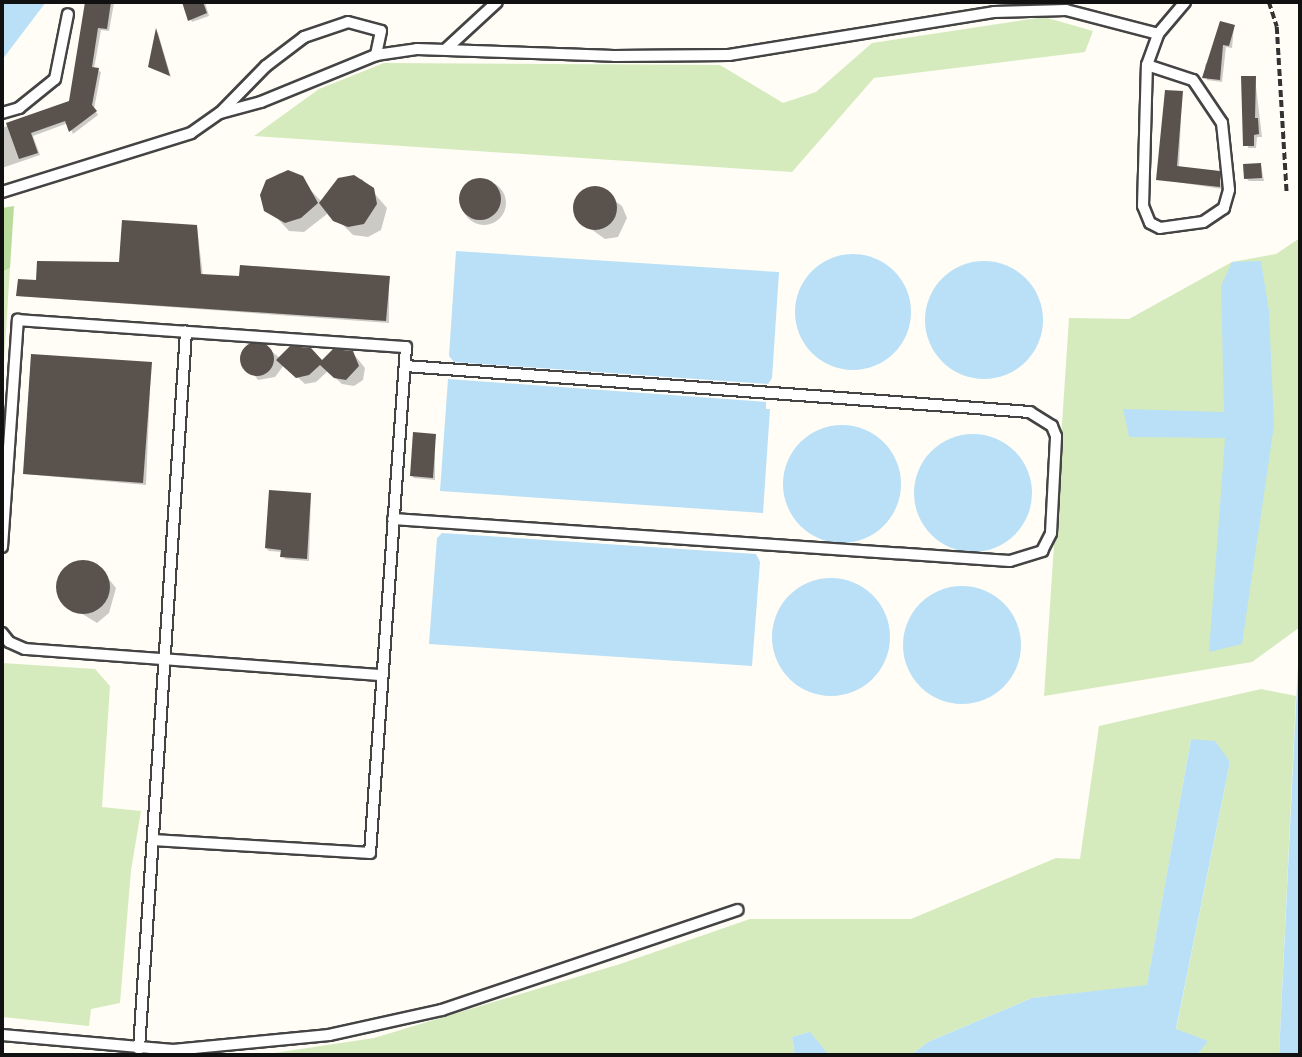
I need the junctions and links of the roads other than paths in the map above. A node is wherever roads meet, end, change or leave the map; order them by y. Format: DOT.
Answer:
graph roads {
  1 [pos="497,2"];
  2 [pos="1183,3"];
  3 [pos="68,14"];
  4 [pos="1158,34"];
  5 [pos="446,49"];
  6 [pos="376,55"];
  7 [pos="1147,65"];
  8 [pos="2,113"];
  9 [pos="220,113"];
  10 [pos="2,192"];
  11 [pos="186,332"];
  12 [pos="405,366"];
  13 [pos="393,519"];
  14 [pos="2,547"];
  15 [pos="2,633"];
  16 [pos="164,662"];
  17 [pos="382,675"];
  18 [pos="153,840"];
  19 [pos="738,910"];
  20 [pos="2,1035"];
  21 [pos="139,1049"];
  1 -- 5 [label="lane"];
  2 -- 4 [label="lane"];
  3 -- 8 [label="lane"];
  4 -- 5 [label="lane"];
  4 -- 7 [label="lane"];
  5 -- 6 [label="lane"];
  6 -- 9 [label="lane"];
  6 -- 9 [label="lane"];
  7 -- 7 [label="lane"];
  9 -- 10 [label="lane"];
  11 -- 12 [label="lane"];
  11 -- 14 [label="lane"];
  11 -- 16 [label="lane"];
  12 -- 13 [label="lane"];
  12 -- 13 [label="lane"];
  13 -- 17 [label="lane"];
  15 -- 16 [label="lane"];
  16 -- 17 [label="lane"];
  16 -- 18 [label="lane"];
  17 -- 18 [label="lane"];
  18 -- 21 [label="lane"];
  19 -- 21 [label="lane"];
  20 -- 21 [label="lane"];
}
